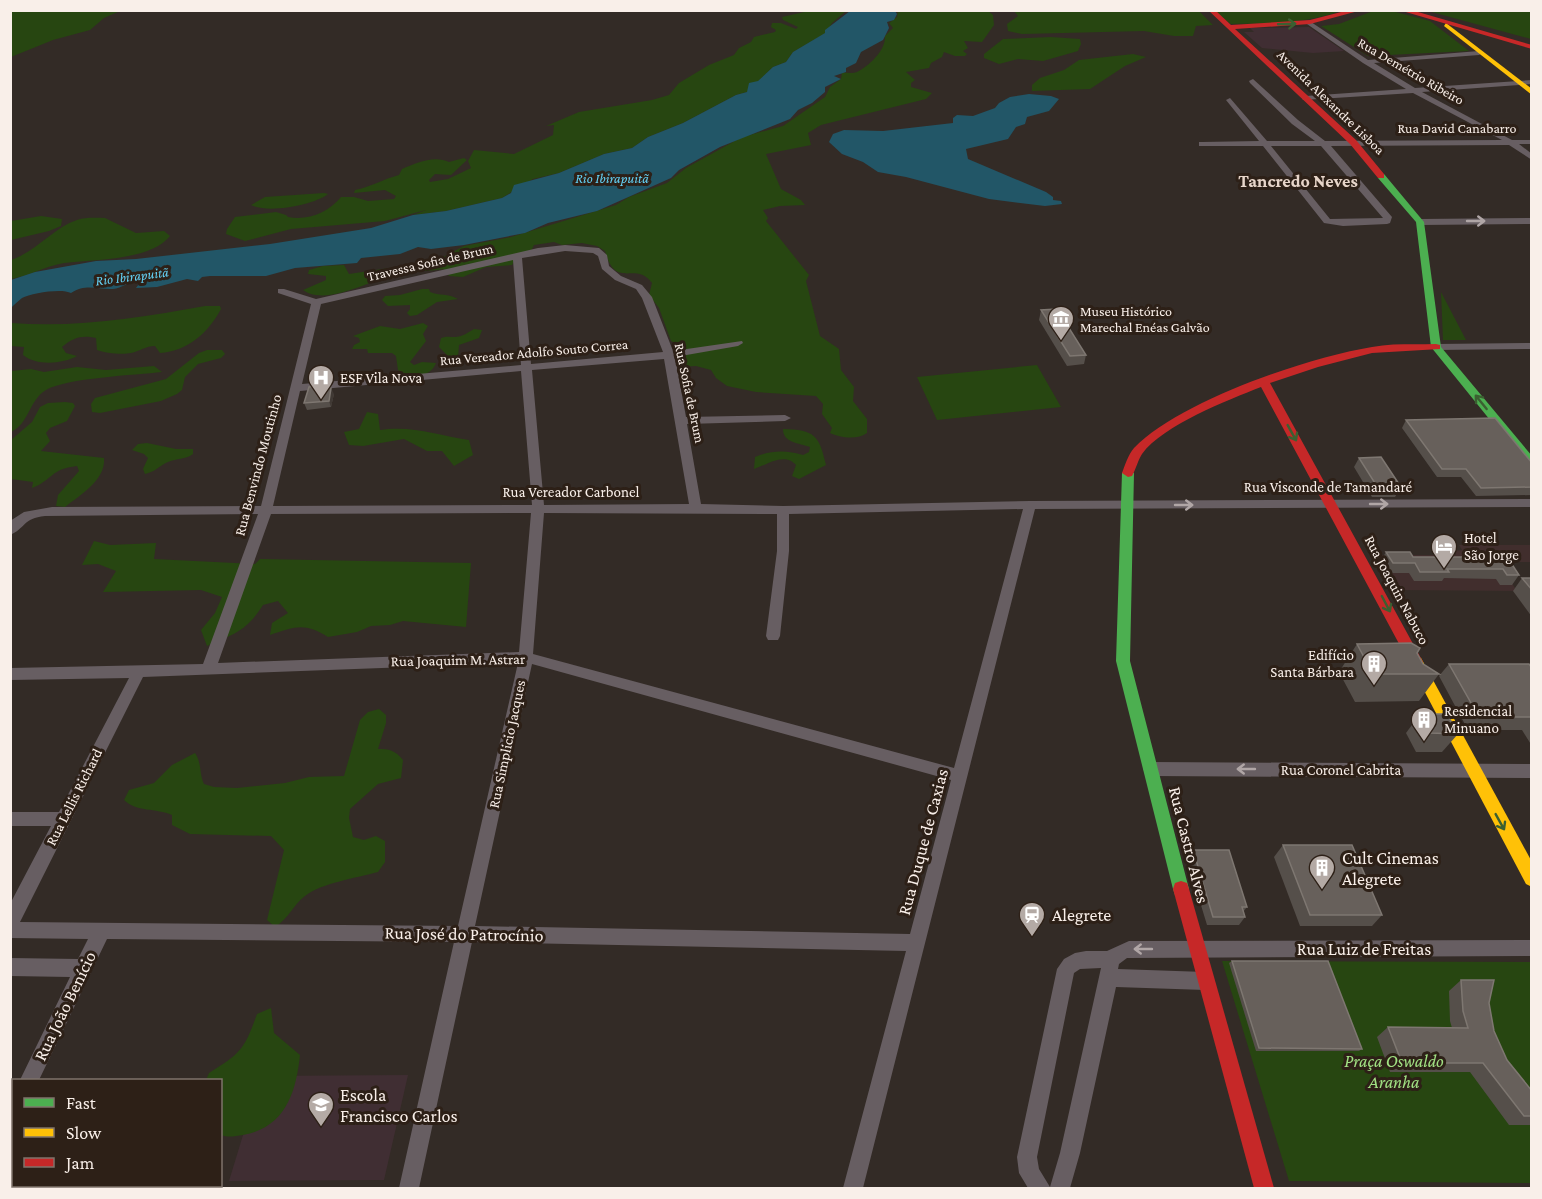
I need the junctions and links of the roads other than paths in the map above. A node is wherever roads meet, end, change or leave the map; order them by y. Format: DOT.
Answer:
graph roads {
  1 [pos="1211,10"];
  2 [pos="1359,10"];
  3 [pos="1402,10"];
  4 [pos="1416,10"];
  5 [pos="1437,18"];
  6 [pos="1309,23"];
  7 [pos="1228,27"];
  8 [pos="1532,44"];
  9 [pos="1479,52"];
  10 [pos="1365,62"];
  11 [pos="1253,81"];
  12 [pos="1525,82"];
  13 [pos="1413,90"];
  14 [pos="1532,93"];
  15 [pos="1306,98"];
  16 [pos="1230,100"];
  17 [pos="1353,142"];
  18 [pos="1513,142"];
  19 [pos="1532,142"];
  20 [pos="1321,143"];
  21 [pos="1202,144"];
  22 [pos="1265,144"];
  23 [pos="1532,158"];
  24 [pos="1532,221"];
  25 [pos="1420,222"];
  26 [pos="586,248"];
  27 [pos="517,257"];
  28 [pos="281,291"];
  29 [pos="316,302"];
  30 [pos="738,343"];
  31 [pos="1532,346"];
  32 [pos="1436,347"];
  33 [pos="669,355"];
  34 [pos="527,367"];
  35 [pos="1264,382"];
  36 [pos="297,388"];
  37 [pos="785,418"];
  38 [pos="682,421"];
  39 [pos="1532,464"];
  40 [pos="1532,503"];
  41 [pos="1331,504"];
  42 [pos="1030,505"];
  43 [pos="1125,505"];
  44 [pos="538,508"];
  45 [pos="696,508"];
  46 [pos="266,510"];
  47 [pos="783,510"];
  48 [pos="14,525"];
  49 [pos="773,636"];
  50 [pos="526,657"];
  51 [pos="209,668"];
  52 [pos="139,672"];
  53 [pos="10,674"];
  54 [pos="1151,769"];
  55 [pos="1472,771"];
  56 [pos="1532,771"];
  57 [pos="961,776"];
  58 [pos="10,819"];
  59 [pos="62,819"];
  60 [pos="1532,879"];
  61 [pos="10,923"];
  62 [pos="10,930"];
  63 [pos="101,932"];
  64 [pos="465,934"];
  65 [pos="917,943"];
  66 [pos="1532,948"];
  67 [pos="1197,949"];
  68 [pos="10,967"];
  69 [pos="82,968"];
  70 [pos="1109,969"];
  71 [pos="1205,981"];
  72 [pos="29,1079"];
  73 [pos="409,1188"];
  74 [pos="853,1188"];
  75 [pos="1040,1188"];
  76 [pos="1060,1188"];
  77 [pos="1264,1188"];
  1 -- 7 [label="street, Avenida Alexandre Lisboa"];
  2 -- 6 [label="street"];
  3 -- 5 [label="street"];
  4 -- 5 [label="street"];
  5 -- 8 [label="street"];
  5 -- 9 [label="street"];
  7 -- 6 [label="street, one-way"];
  6 -- 10 [label="street, Rua Demétrio Ribeiro"];
  7 -- 15 [label="street, Avenida Alexandre Lisboa"];
  9 -- 10 [label="street"];
  9 -- 12 [label="street"];
  10 -- 13 [label="street, Rua Demétrio Ribeiro"];
  11 -- 20 [label="street"];
  12 -- 13 [label="street"];
  12 -- 14 [label="street"];
  13 -- 15 [label="street"];
  13 -- 18 [label="street, Rua Demétrio Ribeiro"];
  15 -- 17 [label="street, Avenida Alexandre Lisboa"];
  16 -- 22 [label="street"];
  17 -- 18 [label="street, Rua David Canabarro"];
  17 -- 20 [label="street, Rua David Canabarro"];
  17 -- 25 [label="street, Avenida Alexandre Lisboa"];
  18 -- 19 [label="street, Rua David Canabarro"];
  18 -- 23 [label="street, Rua Demétrio Ribeiro"];
  20 -- 22 [label="street, Rua David Canabarro"];
  20 -- 22 [label="street"];
  21 -- 22 [label="street, Rua David Canabarro"];
  25 -- 24 [label="street, one-way"];
  25 -- 32 [label="street"];
  26 -- 27 [label="street, Travessa Sofia de Brum"];
  26 -- 33 [label="street, Rua Sofia de Brum"];
  27 -- 29 [label="street, Travessa Sofia de Brum"];
  27 -- 34 [label="street, Rua Simplicio Jacques"];
  28 -- 29 [label="street"];
  29 -- 36 [label="street, Rua Benvindo Moutinho"];
  30 -- 33 [label="street, Rua Vereador Adolfo Souto Correa"];
  31 -- 32 [label="street"];
  32 -- 35 [label="street"];
  39 -- 32 [label="street, one-way"];
  33 -- 34 [label="street, Rua Vereador Adolfo Souto Correa"];
  33 -- 38 [label="street, Rua Sofia de Brum"];
  34 -- 36 [label="street, Rua Vereador Adolfo Souto Correa"];
  34 -- 44 [label="street, Rua Simplicio Jacques"];
  35 -- 41 [label="street, Rua Joaquin Nabuco, one-way"];
  35 -- 43 [label="street"];
  36 -- 46 [label="street, Rua Benvindo Moutinho"];
  37 -- 38 [label="street"];
  38 -- 45 [label="street, Rua Sofia de Brum"];
  41 -- 40 [label="street, Rua Visconde de Tamandaré, one-way"];
  43 -- 41 [label="street, Rua Visconde de Tamandaré, one-way"];
  41 -- 55 [label="street, Rua Joaquin Nabuco, one-way"];
  42 -- 43 [label="street, Rua Vereador Carbonel"];
  42 -- 47 [label="street, Rua Vereador Carbonel"];
  42 -- 57 [label="street, Rua Duque de Caxias"];
  43 -- 54 [label="street, Rua Castro Alves"];
  44 -- 45 [label="street, Rua Vereador Carbonel"];
  44 -- 46 [label="street, Rua Vereador Carbonel"];
  44 -- 50 [label="street, Rua Simplicio Jacques"];
  45 -- 47 [label="street, Rua Vereador Carbonel"];
  46 -- 48 [label="street, Rua Vereador Carbonel"];
  46 -- 51 [label="street, Rua Benvindo Moutinho"];
  47 -- 49 [label="street"];
  50 -- 51 [label="street, Rua Joaquim M. Astrar"];
  50 -- 57 [label="street, Rua Joaquim M. Astrar"];
  50 -- 64 [label="street, Rua Simplicio Jacques"];
  51 -- 52 [label="street, Rua Joaquim M. Astrar"];
  52 -- 53 [label="street, Rua Joaquim M. Astrar"];
  52 -- 59 [label="street, Rua Lellis Richard"];
  55 -- 54 [label="street, Rua Coronel Cabrita, one-way"];
  54 -- 67 [label="street, Rua Castro Alves"];
  55 -- 56 [label="street, Rua Coronel Cabrita"];
  55 -- 60 [label="street, Rua Joaquin Nabuco, one-way"];
  57 -- 65 [label="street, Rua Duque de Caxias"];
  58 -- 59 [label="street"];
  59 -- 61 [label="street, Rua Lellis Richard"];
  62 -- 63 [label="street, Rua José do Patrocínio"];
  63 -- 64 [label="street, Rua José do Patrocínio"];
  63 -- 69 [label="street, Rua João Benício"];
  64 -- 65 [label="street, Rua José do Patrocínio"];
  64 -- 73 [label="street, Rua Simplicio Jacques"];
  65 -- 74 [label="street, Rua Duque de Caxias"];
  66 -- 67 [label="street, Rua Luiz de Freitas"];
  67 -- 70 [label="street, Rua Luiz de Freitas, one-way"];
  67 -- 71 [label="street, Rua Castro Alves"];
  68 -- 69 [label="street"];
  69 -- 72 [label="street, Rua João Benício"];
  70 -- 71 [label="street"];
  70 -- 75 [label="street"];
  70 -- 76 [label="street"];
  71 -- 77 [label="street, Rua Castro Alves"];
}
